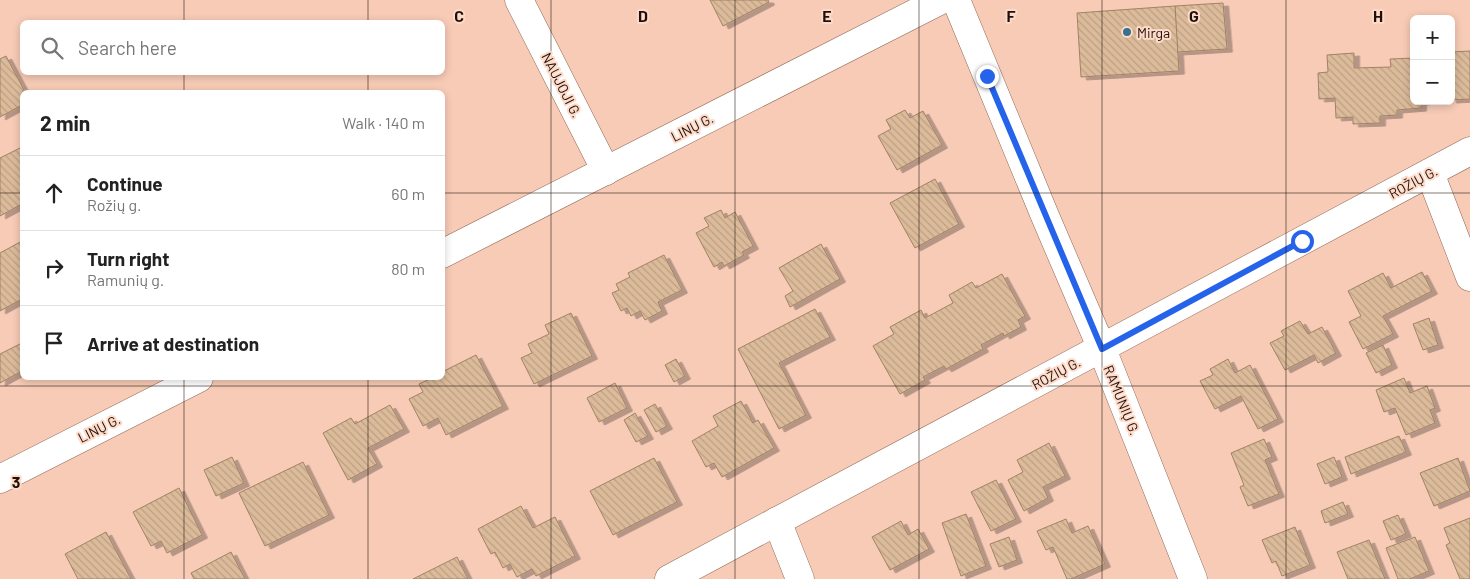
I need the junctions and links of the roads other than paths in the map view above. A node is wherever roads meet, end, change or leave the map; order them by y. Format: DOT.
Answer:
graph roads {
  1 [pos="519,0"];
  2 [pos="956,0"];
  3 [pos="928,3"];
  4 [pos="1470,151"];
  5 [pos="606,171"];
  6 [pos="1430,173"];
  7 [pos="445,252"];
  8 [pos="1470,277"];
  9 [pos="1102,349"];
  10 [pos="195,380"];
  11 [pos="0,480"];
  12 [pos="777,521"];
  13 [pos="668,579"];
  14 [pos="800,579"];
  15 [pos="1193,579"];
  1 -- 5 [label="street, NAUJOJI G."];
  2 -- 9 [label="street, RAMUNIŲ G."];
  3 -- 5 [label="street, LINŲ G."];
  4 -- 6 [label="street, ROŽIŲ G."];
  5 -- 7 [label="street, LINŲ G."];
  6 -- 8 [label="street"];
  6 -- 9 [label="street, ROŽIŲ G."];
  9 -- 12 [label="street, ROŽIŲ G."];
  9 -- 15 [label="street, RAMUNIŲ G."];
  10 -- 11 [label="street, LINŲ G."];
  12 -- 13 [label="street, ROŽIŲ G."];
  12 -- 14 [label="street"];
}
